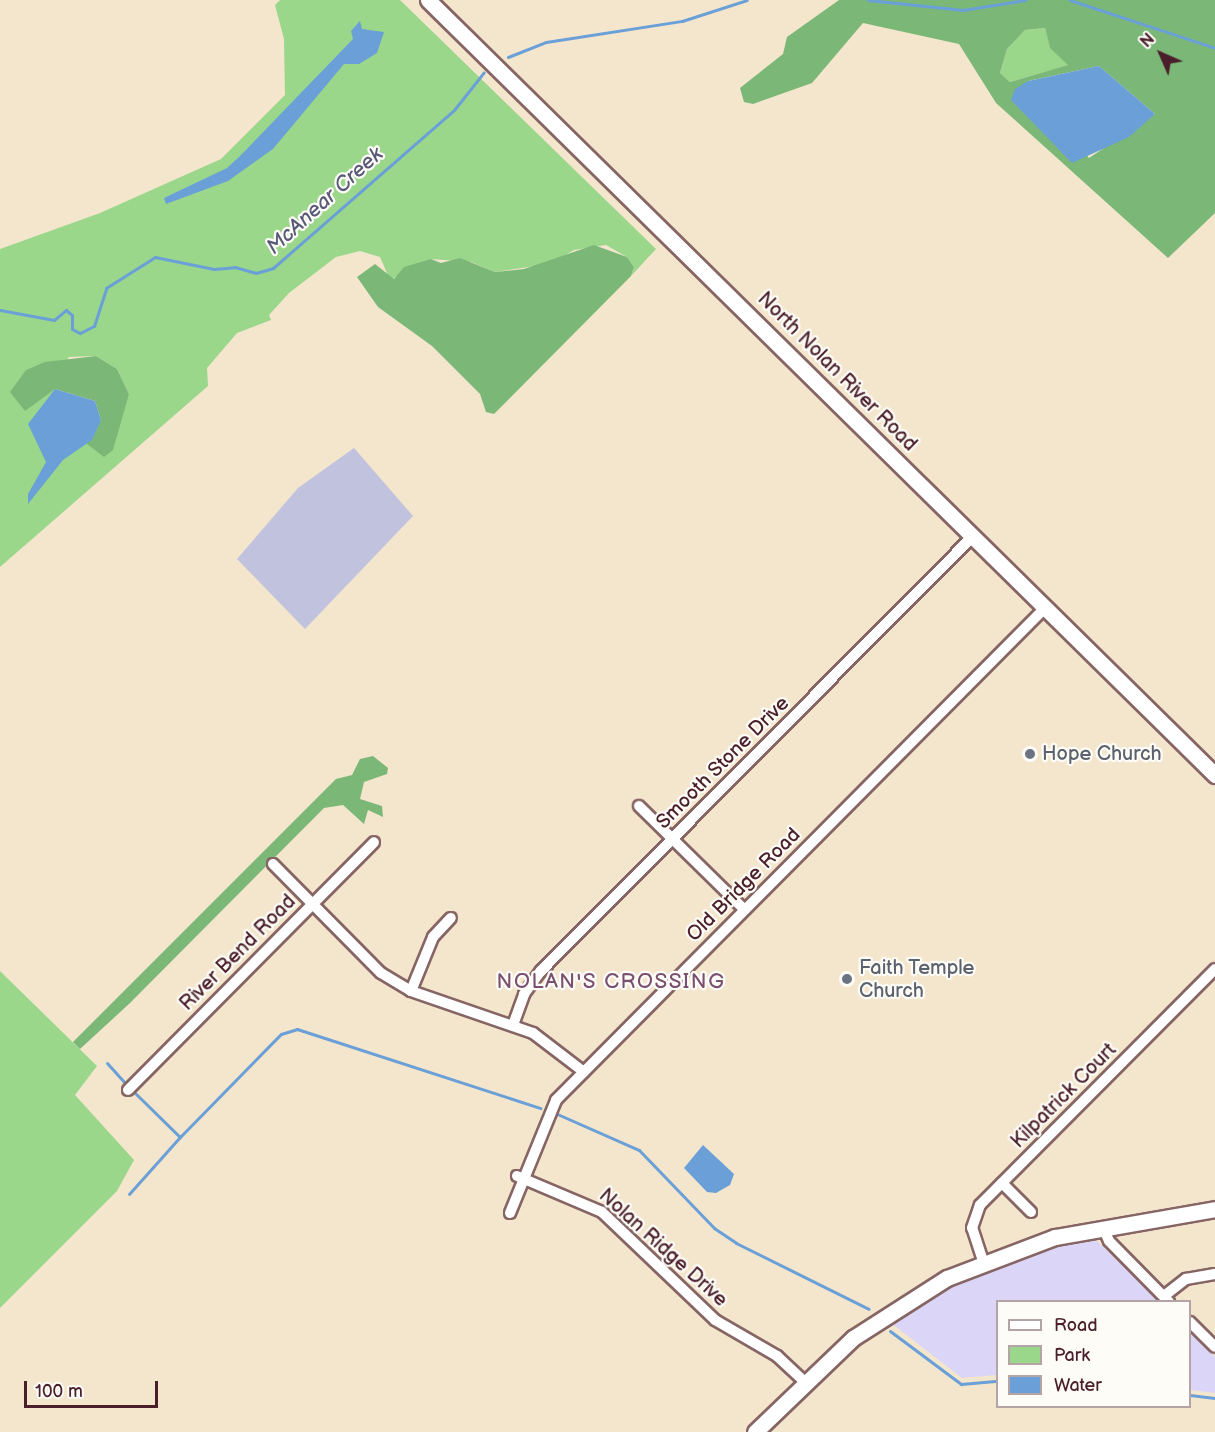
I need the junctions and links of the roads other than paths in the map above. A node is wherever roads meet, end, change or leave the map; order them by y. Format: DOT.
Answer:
graph roads {
  1 [pos="428,0"];
  2 [pos="974,536"];
  3 [pos="1045,608"];
  4 [pos="1215,775"];
  5 [pos="639,806"];
  6 [pos="672,839"];
  7 [pos="374,842"];
  8 [pos="273,864"];
  9 [pos="312,904"];
  10 [pos="745,910"];
  11 [pos="451,918"];
  12 [pos="1215,969"];
  13 [pos="411,991"];
  14 [pos="513,1025"];
  15 [pos="584,1072"];
  16 [pos="128,1089"];
  17 [pos="519,1177"];
  18 [pos="1002,1183"];
  19 [pos="1215,1209"];
  20 [pos="1031,1212"];
  21 [pos="510,1213"];
  22 [pos="1103,1227"];
  23 [pos="983,1261"];
  24 [pos="1215,1274"];
  25 [pos="1167,1299"];
  26 [pos="1191,1323"];
  27 [pos="1215,1347"];
  28 [pos="805,1382"];
  29 [pos="755,1432"];
  1 -- 2 [label="main road, North Nolan River Road"];
  2 -- 3 [label="main road, North Nolan River Road"];
  2 -- 6 [label="street, Smooth Stone Drive"];
  3 -- 4 [label="main road, North Nolan River Road"];
  3 -- 10 [label="street, Old Bridge Road"];
  5 -- 6 [label="street"];
  6 -- 10 [label="street"];
  6 -- 14 [label="street, Smooth Stone Drive"];
  7 -- 9 [label="street, River Bend Road"];
  8 -- 9 [label="street"];
  9 -- 13 [label="street"];
  9 -- 16 [label="street, River Bend Road"];
  10 -- 15 [label="street, Old Bridge Road"];
  11 -- 13 [label="street"];
  12 -- 18 [label="street, Kilpatrick Court"];
  13 -- 14 [label="street"];
  14 -- 15 [label="street"];
  15 -- 17 [label="street, Old Bridge Road"];
  17 -- 21 [label="street, Old Bridge Road"];
  17 -- 28 [label="street, Nolan Ridge Drive"];
  18 -- 20 [label="street"];
  18 -- 23 [label="street, Kilpatrick Court"];
  19 -- 22 [label="main road"];
  22 -- 23 [label="main road"];
  22 -- 25 [label="street"];
  23 -- 28 [label="main road"];
  24 -- 25 [label="street"];
  26 -- 27 [label="street"];
  28 -- 29 [label="main road"];
}
